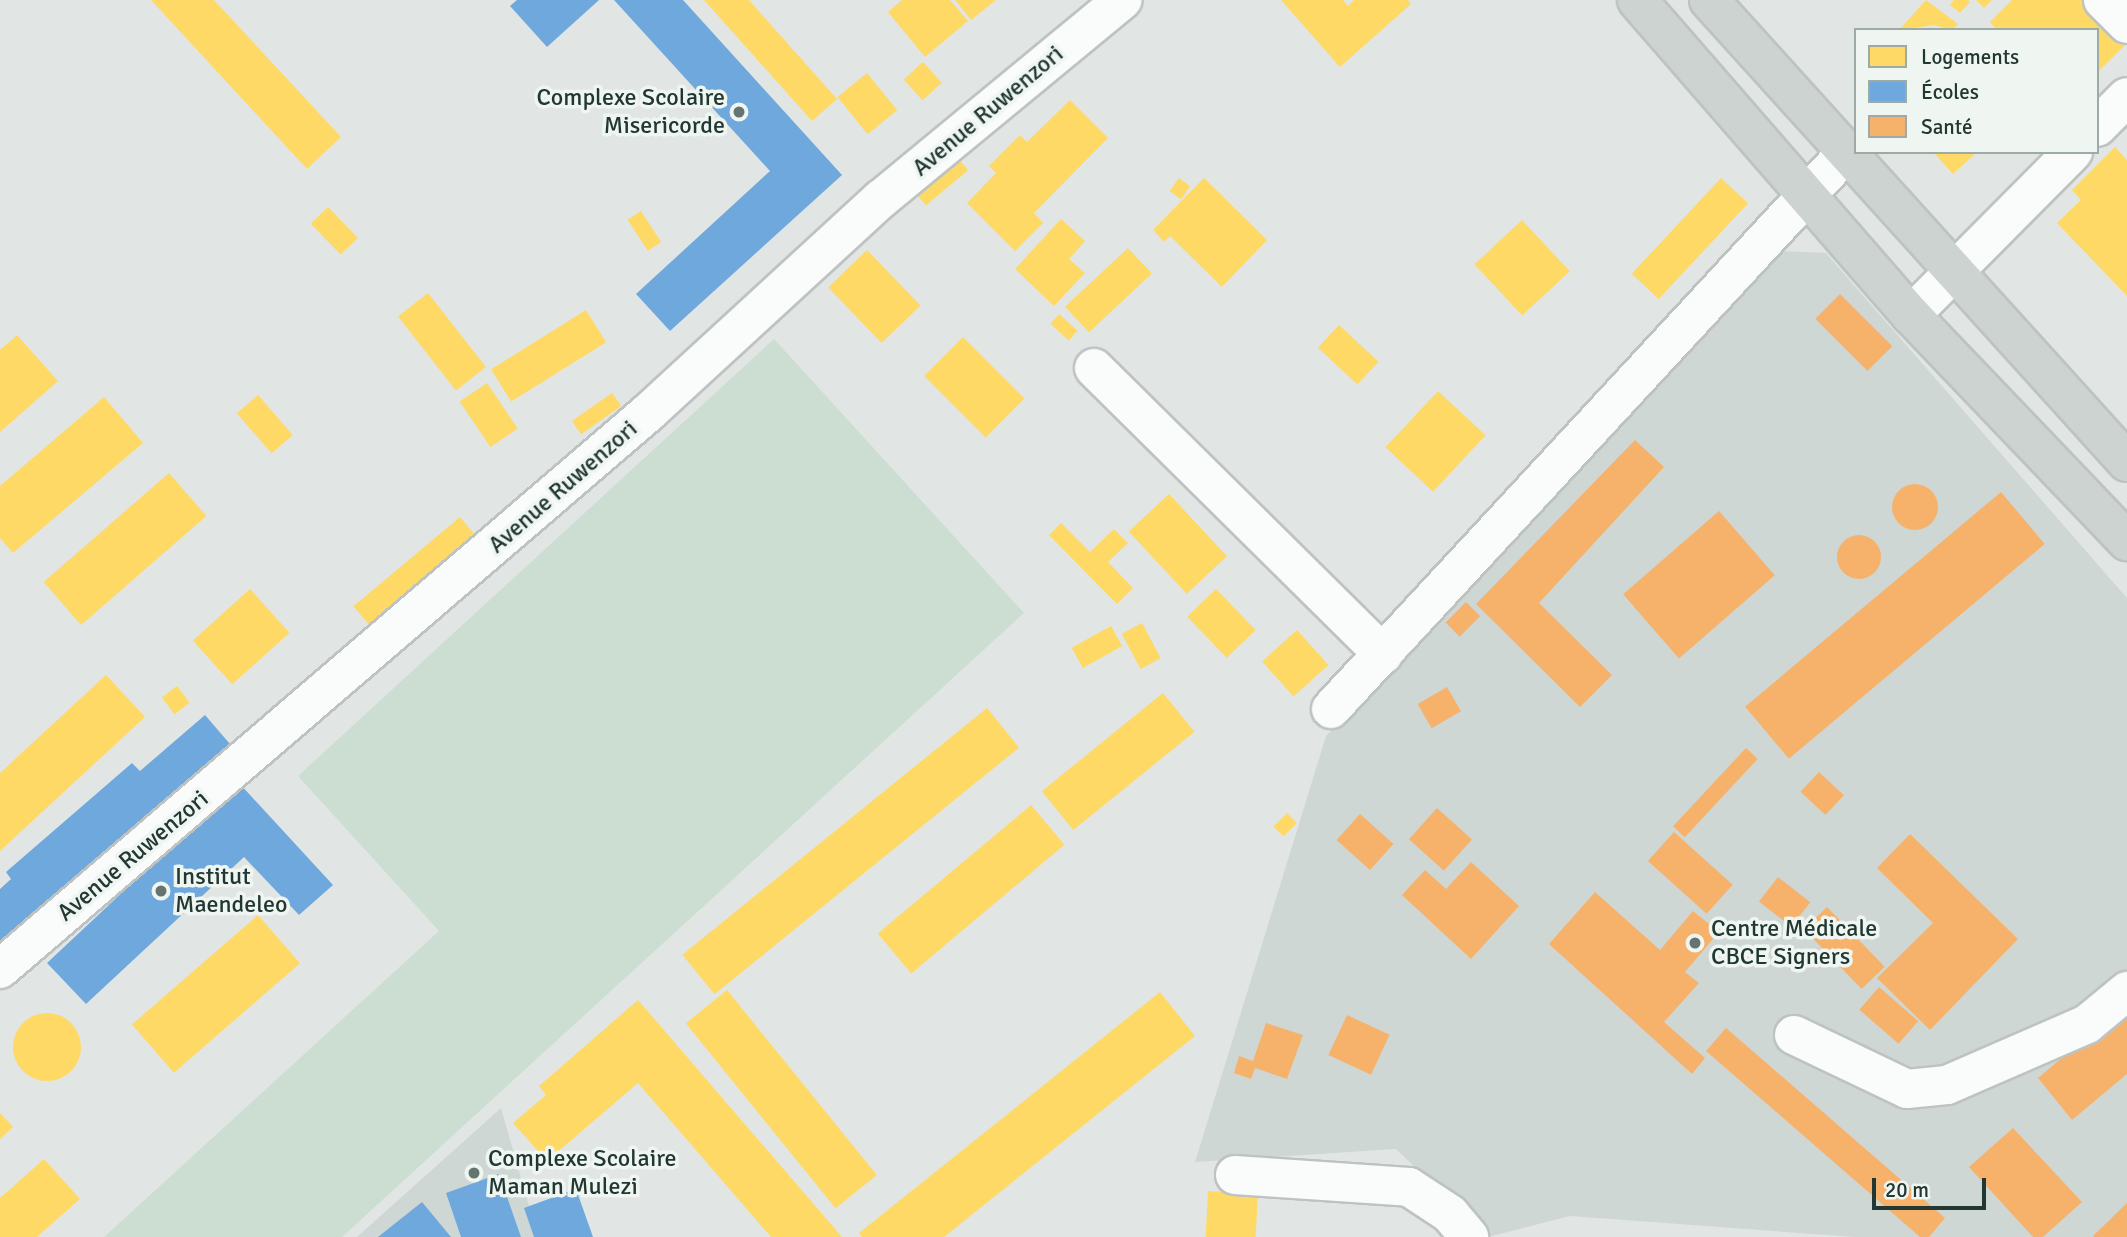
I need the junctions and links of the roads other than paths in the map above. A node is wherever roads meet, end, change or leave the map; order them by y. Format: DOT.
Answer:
graph roads {
  1 [pos="1122,0"];
  2 [pos="1637,0"];
  3 [pos="1709,0"];
  4 [pos="2103,0"];
  5 [pos="2127,24"];
  6 [pos="1757,55"];
  7 [pos="1720,93"];
  8 [pos="2127,97"];
  9 [pos="2099,125"];
  10 [pos="2071,154"];
  11 [pos="1844,155"];
  12 [pos="1807,200"];
  13 [pos="1951,268"];
  14 [pos="1911,315"];
  15 [pos="1094,368"];
  16 [pos="2127,462"];
  17 [pos="2127,541"];
  18 [pos="1383,654"];
  19 [pos="1331,709"];
  20 [pos="0,968"];
  21 [pos="2127,991"];
  22 [pos="1794,1035"];
  23 [pos="1235,1175"];
  24 [pos="1469,1237"];
  1 -- 20 [label="street, Avenue Ruwenzori"];
  2 -- 7 [label="main road"];
  3 -- 6 [label="main road"];
  4 -- 5 [label="street"];
  6 -- 7 [label="main road"];
  6 -- 11 [label="main road"];
  7 -- 12 [label="main road"];
  8 -- 9 [label="street"];
  10 -- 13 [label="street"];
  11 -- 12 [label="street"];
  11 -- 13 [label="main road"];
  12 -- 14 [label="main road"];
  12 -- 18 [label="street"];
  13 -- 14 [label="street"];
  13 -- 16 [label="main road"];
  14 -- 17 [label="main road"];
  15 -- 18 [label="street"];
  18 -- 19 [label="street"];
  21 -- 22 [label="street"];
  23 -- 24 [label="street"];
}
